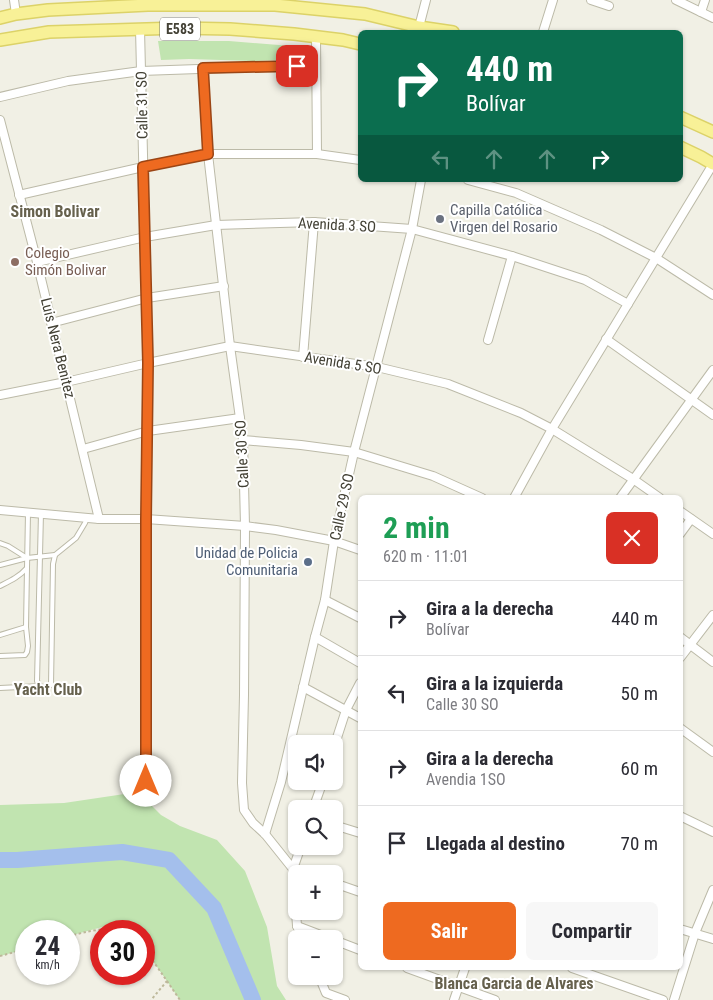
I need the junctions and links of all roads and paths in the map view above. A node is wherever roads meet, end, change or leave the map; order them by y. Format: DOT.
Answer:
graph roads {
  1 [pos="14,0"];
  2 [pos="426,0"];
  3 [pos="553,0"];
  4 [pos="591,0"];
  5 [pos="676,0"];
  6 [pos="705,0"];
  7 [pos="148,3"];
  8 [pos="276,3"];
  9 [pos="609,6"];
  10 [pos="701,12"];
  11 [pos="16,14"];
  12 [pos="0,18"];
  13 [pos="713,18"];
  14 [pos="419,27"];
  15 [pos="140,29"];
  16 [pos="439,30"];
  17 [pos="544,30"];
  18 [pos="316,37"];
  19 [pos="0,40"];
  20 [pos="358,44"];
  21 [pos="316,65"];
  22 [pos="203,68"];
  23 [pos="141,71"];
  24 [pos="0,97"];
  25 [pos="683,118"];
  26 [pos="0,120"];
  27 [pos="713,132"];
  28 [pos="683,149"];
  29 [pos="208,154"];
  30 [pos="317,154"];
  31 [pos="358,160"];
  32 [pos="713,164"];
  33 [pos="143,167"];
  34 [pos="421,182"];
  35 [pos="475,182"];
  36 [pos="19,195"];
  37 [pos="314,222"];
  38 [pos="216,225"];
  39 [pos="412,229"];
  40 [pos="144,237"];
  41 [pos="512,256"];
  42 [pos="656,258"];
  43 [pos="37,262"];
  44 [pos="224,286"];
  45 [pos="713,295"];
  46 [pos="147,298"];
  47 [pos="628,304"];
  48 [pos="51,323"];
  49 [pos="606,339"];
  50 [pos="488,340"];
  51 [pos="230,346"];
  52 [pos="303,356"];
  53 [pos="148,363"];
  54 [pos="377,367"];
  55 [pos="713,370"];
  56 [pos="66,382"];
  57 [pos="0,395"];
  58 [pos="692,400"];
  59 [pos="713,415"];
  60 [pos="240,418"];
  61 [pos="552,429"];
  62 [pos="148,431"];
  63 [pos="243,440"];
  64 [pos="82,449"];
  65 [pos="354,452"];
  66 [pos="633,479"];
  67 [pos="475,495"];
  68 [pos="516,495"];
  69 [pos="622,495"];
  70 [pos="656,495"];
  71 [pos="0,510"];
  72 [pos="28,512"];
  73 [pos="41,513"];
  74 [pos="683,513"];
  75 [pos="87,518"];
  76 [pos="99,519"];
  77 [pos="146,519"];
  78 [pos="691,519"];
  79 [pos="245,526"];
  80 [pos="683,530"];
  81 [pos="713,534"];
  82 [pos="334,541"];
  83 [pos="0,543"];
  84 [pos="358,549"];
  85 [pos="55,555"];
  86 [pos="40,556"];
  87 [pos="27,558"];
  88 [pos="0,565"];
  89 [pos="27,568"];
  90 [pos="0,586"];
  91 [pos="325,600"];
  92 [pos="713,615"];
  93 [pos="358,617"];
  94 [pos="26,627"];
  95 [pos="0,635"];
  96 [pos="315,636"];
  97 [pos="683,639"];
  98 [pos="690,645"];
  99 [pos="683,654"];
  100 [pos="0,656"];
  101 [pos="358,662"];
  102 [pos="713,662"];
  103 [pos="40,686"];
  104 [pos="303,687"];
  105 [pos="358,687"];
  106 [pos="0,688"];
  107 [pos="346,710"];
  108 [pos="358,717"];
  109 [pos="683,730"];
  110 [pos="338,735"];
  111 [pos="713,752"];
  112 [pos="146,781"];
  113 [pos="683,817"];
  114 [pos="343,828"];
  115 [pos="358,832"];
  116 [pos="713,832"];
  117 [pos="265,834"];
  118 [pos="290,865"];
  119 [pos="343,886"];
  120 [pos="713,890"];
  121 [pos="358,891"];
  122 [pos="297,920"];
  123 [pos="297,926"];
  124 [pos="299,930"];
  125 [pos="308,930"];
  126 [pos="683,930"];
  127 [pos="695,934"];
  128 [pos="713,939"];
  129 [pos="343,943"];
  130 [pos="358,949"];
  131 [pos="15,952"];
  132 [pos="0,956"];
  133 [pos="155,964"];
  134 [pos="412,970"];
  135 [pos="464,970"];
  136 [pos="578,970"];
  137 [pos="166,981"];
  138 [pos="322,985"];
  139 [pos="458,987"];
  140 [pos="151,1000"];
  141 [pos="180,1000"];
  142 [pos="345,1000"];
  143 [pos="454,1000"];
  144 [pos="495,1000"];
  145 [pos="663,1000"];
  146 [pos="674,1000"];
  1 -- 11 [label="street"];
  2 -- 14 [label="street"];
  3 -- 17 [label="street"];
  4 -- 9 [label="street"];
  5 -- 10 [label="street"];
  6 -- 10 [label="street"];
  7 -- 8 [label="main road, E583"];
  7 -- 11 [label="main road, E583"];
  8 -- 14 [label="main road, E583"];
  10 -- 13 [label="street"];
  11 -- 12 [label="main road, E583"];
  14 -- 16 [label="main road, E583"];
  15 -- 18 [label="main road, E583"];
  15 -- 19 [label="main road, E583"];
  15 -- 23 [label="street, Calle 31 SO"];
  18 -- 20 [label="main road, E583"];
  18 -- 21 [label="street"];
  21 -- 22 [label="street"];
  21 -- 30 [label="street"];
  22 -- 23 [label="street"];
  22 -- 29 [label="street, Calle 30 SO"];
  23 -- 24 [label="street"];
  23 -- 33 [label="street, Calle 31 SO"];
  25 -- 27 [label="main road"];
  26 -- 36 [label="street, Luis Nera Benitez"];
  28 -- 32 [label="main road"];
  29 -- 30 [label="street"];
  29 -- 33 [label="street"];
  29 -- 38 [label="street, Calle 30 SO"];
  30 -- 31 [label="street"];
  32 -- 42 [label="street"];
  33 -- 36 [label="street"];
  33 -- 40 [label="street, Calle 31 SO"];
  34 -- 39 [label="street, Calle 29 SO"];
  35 -- 42 [label="street"];
  36 -- 43 [label="street, Luis Nera Benitez"];
  37 -- 38 [label="street, Avenida 3 SO"];
  37 -- 39 [label="street, Avenida 3 SO"];
  37 -- 52 [label="street"];
  38 -- 40 [label="street, Avenida 3 SO"];
  38 -- 44 [label="street, Calle 30 SO"];
  39 -- 41 [label="street, Avenida 3 SO"];
  39 -- 54 [label="street, Calle 29 SO"];
  40 -- 43 [label="street, Avenida 3 SO"];
  40 -- 46 [label="street, Calle 31 SO"];
  41 -- 47 [label="street, Avenida 3 SO"];
  41 -- 50 [label="street"];
  42 -- 45 [label="street"];
  42 -- 47 [label="street"];
  43 -- 48 [label="street, Luis Nera Benitez"];
  44 -- 46 [label="street"];
  44 -- 51 [label="street, Calle 30 SO"];
  46 -- 48 [label="street"];
  46 -- 53 [label="street, Calle 31 SO"];
  47 -- 49 [label="street"];
  48 -- 56 [label="street, Luis Nera Benitez"];
  49 -- 58 [label="street"];
  49 -- 61 [label="street"];
  51 -- 52 [label="street, Avenida 5 SO"];
  51 -- 53 [label="street, Avenida 5 SO"];
  51 -- 60 [label="street, Calle 30 SO"];
  52 -- 54 [label="street, Avenida 5 SO"];
  53 -- 56 [label="street, Avenida 5 SO"];
  53 -- 62 [label="street, Calle 31 SO"];
  54 -- 61 [label="street, Avenida 5 SO"];
  54 -- 65 [label="street, Calle 29 SO"];
  55 -- 58 [label="street"];
  56 -- 57 [label="street, Avenida 5 SO"];
  56 -- 64 [label="street, Luis Nera Benitez"];
  58 -- 59 [label="street"];
  58 -- 66 [label="street"];
  60 -- 62 [label="street"];
  60 -- 63 [label="street, Calle 30 SO"];
  61 -- 66 [label="street, Avenida 5 SO"];
  61 -- 68 [label="street"];
  62 -- 64 [label="street"];
  62 -- 77 [label="street, Calle 31 SO"];
  63 -- 65 [label="street"];
  63 -- 79 [label="street, Calle 30 SO"];
  64 -- 76 [label="street, Luis Nera Benitez"];
  65 -- 67 [label="street"];
  65 -- 82 [label="street, Calle 29 SO"];
  66 -- 69 [label="street"];
  66 -- 70 [label="street, Avenida 5 SO"];
  71 -- 72 [label="street"];
  72 -- 73 [label="street"];
  72 -- 87 [label="lane"];
  73 -- 75 [label="street"];
  73 -- 86 [label="lane"];
  74 -- 78 [label="street"];
  75 -- 76 [label="street"];
  75 -- 85 [label="lane"];
  76 -- 77 [label="street"];
  77 -- 79 [label="street"];
  77 -- 112 [label="street, Calle 31 SO"];
  78 -- 80 [label="street"];
  78 -- 81 [label="street"];
  79 -- 82 [label="street"];
  79 -- 117 [label="street, Calle 30 SO"];
  82 -- 84 [label="street"];
  82 -- 91 [label="street, Calle 29 SO"];
  83 -- 87 [label="lane"];
  85 -- 86 [label="lane"];
  85 -- 103 [label="lane"];
  86 -- 87 [label="lane"];
  86 -- 103 [label="lane"];
  87 -- 88 [label="lane"];
  87 -- 89 [label="lane"];
  89 -- 90 [label="lane"];
  89 -- 94 [label="lane"];
  91 -- 93 [label="street"];
  91 -- 96 [label="street, Calle 29 SO"];
  92 -- 98 [label="street"];
  94 -- 95 [label="lane"];
  94 -- 100 [label="lane"];
  96 -- 101 [label="street"];
  96 -- 104 [label="street, Calle 29 SO"];
  97 -- 98 [label="street"];
  98 -- 99 [label="street"];
  98 -- 102 [label="street"];
  103 -- 106 [label="lane"];
  104 -- 107 [label="street"];
  104 -- 117 [label="street, Calle 29 SO"];
  105 -- 107 [label="street"];
  107 -- 108 [label="street"];
  107 -- 110 [label="street"];
  109 -- 111 [label="street"];
  113 -- 116 [label="street"];
  114 -- 115 [label="street"];
  117 -- 118 [label="street, Calle 30 SO"];
  119 -- 121 [label="street"];
  120 -- 127 [label="street"];
  122 -- 123 [label="street"];
  123 -- 124 [label="street"];
  123 -- 125 [label="street"];
  126 -- 127 [label="street"];
  127 -- 128 [label="street"];
  127 -- 146 [label="street"];
  129 -- 130 [label="street"];
  131 -- 132 [label="path"];
  133 -- 137 [label="path"];
  134 -- 139 [label="street"];
  135 -- 139 [label="street"];
  136 -- 145 [label="street"];
  137 -- 140 [label="path"];
  137 -- 141 [label="path"];
  138 -- 142 [label="street"];
  139 -- 143 [label="street"];
  139 -- 144 [label="street"];
}
